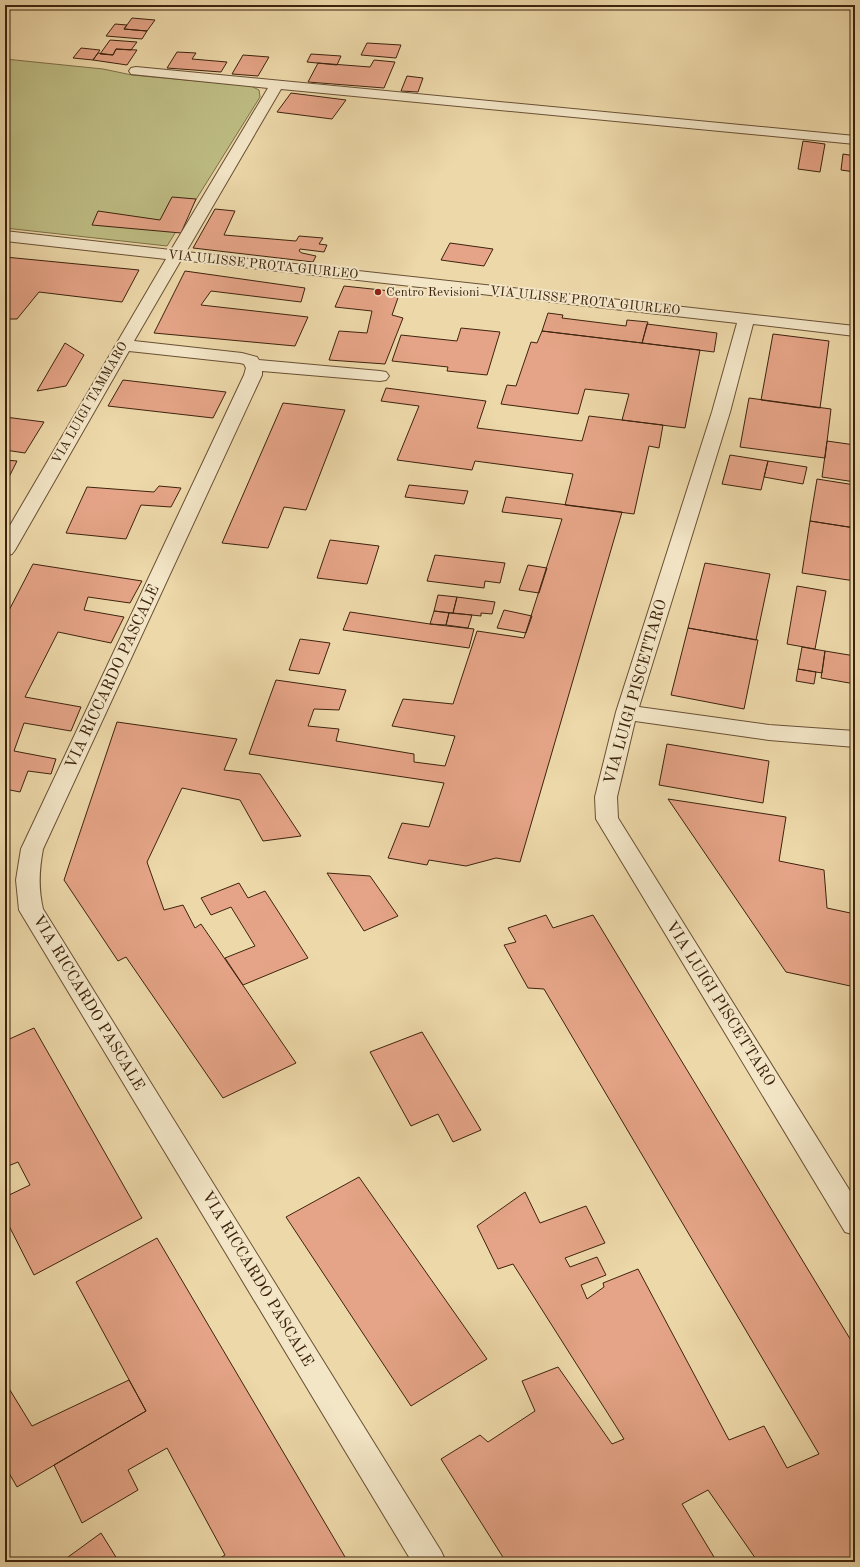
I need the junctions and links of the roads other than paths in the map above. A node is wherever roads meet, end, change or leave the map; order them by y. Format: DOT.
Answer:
graph roads {
  1 [pos="136,71"];
  2 [pos="277,85"];
  3 [pos="855,140"];
  4 [pos="5,236"];
  5 [pos="176,255"];
  6 [pos="746,319"];
  7 [pos="855,332"];
  8 [pos="123,345"];
  9 [pos="253,365"];
  10 [pos="380,376"];
  11 [pos="5,550"];
  12 [pos="627,712"];
  13 [pos="855,739"];
  14 [pos="855,1223"];
  15 [pos="430,1562"];
  1 -- 2 [label="street"];
  2 -- 3 [label="street"];
  2 -- 5 [label="street, VIA LUIGI TAMMARO"];
  4 -- 5 [label="street, VIA ULISSE PROTA GIURLEO"];
  5 -- 6 [label="street, VIA ULISSE PROTA GIURLEO"];
  5 -- 8 [label="street, VIA LUIGI TAMMARO"];
  6 -- 7 [label="street, VIA ULISSE PROTA GIURLEO"];
  6 -- 12 [label="street, VIA LUIGI PISCETTARO"];
  8 -- 9 [label="street"];
  8 -- 11 [label="street, VIA LUIGI TAMMARO"];
  9 -- 10 [label="street"];
  9 -- 15 [label="street, VIA RICCARDO PASCALE"];
  12 -- 13 [label="street"];
  12 -- 14 [label="street, VIA LUIGI PISCETTARO"];
}
